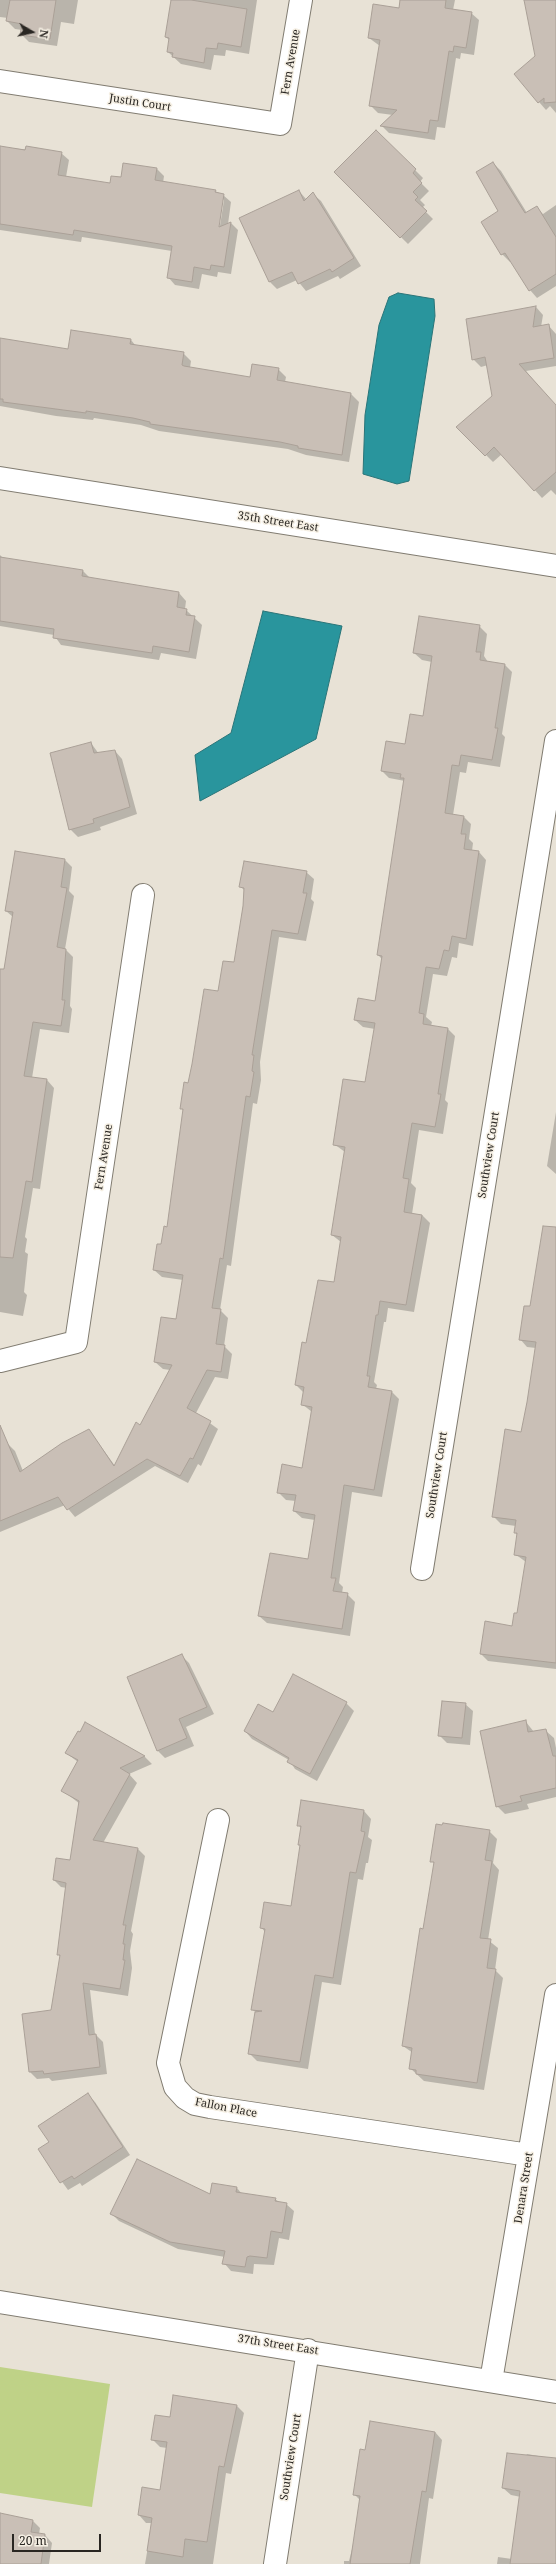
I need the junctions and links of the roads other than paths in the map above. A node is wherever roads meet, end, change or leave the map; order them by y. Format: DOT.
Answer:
graph roads {
  1 [pos="301,0"];
  2 [pos="0,81"];
  3 [pos="280,124"];
  4 [pos="0,478"];
  5 [pos="556,566"];
  6 [pos="556,741"];
  7 [pos="550,812"];
  8 [pos="143,895"];
  9 [pos="0,1361"];
  10 [pos="422,1569"];
  11 [pos="218,1820"];
  12 [pos="556,1995"];
  13 [pos="529,2155"];
  14 [pos="0,2302"];
  15 [pos="308,2350"];
  16 [pos="492,2381"];
  17 [pos="556,2392"];
  18 [pos="275,2564"];
  1 -- 3 [label="street, Fern Avenue"];
  2 -- 3 [label="street, Justin Court"];
  4 -- 5 [label="street, 35th Street East"];
  6 -- 7 [label="street, Southview Court"];
  7 -- 10 [label="street, Southview Court"];
  8 -- 9 [label="street, Fern Avenue"];
  11 -- 13 [label="street, Fallon Place"];
  12 -- 13 [label="street, Denara Street"];
  13 -- 16 [label="street, Denara Street"];
  14 -- 15 [label="street, 37th Street East"];
  15 -- 16 [label="street, 37th Street East"];
  15 -- 18 [label="street, Southview Court"];
  16 -- 17 [label="street, 37th Street East"];
}
